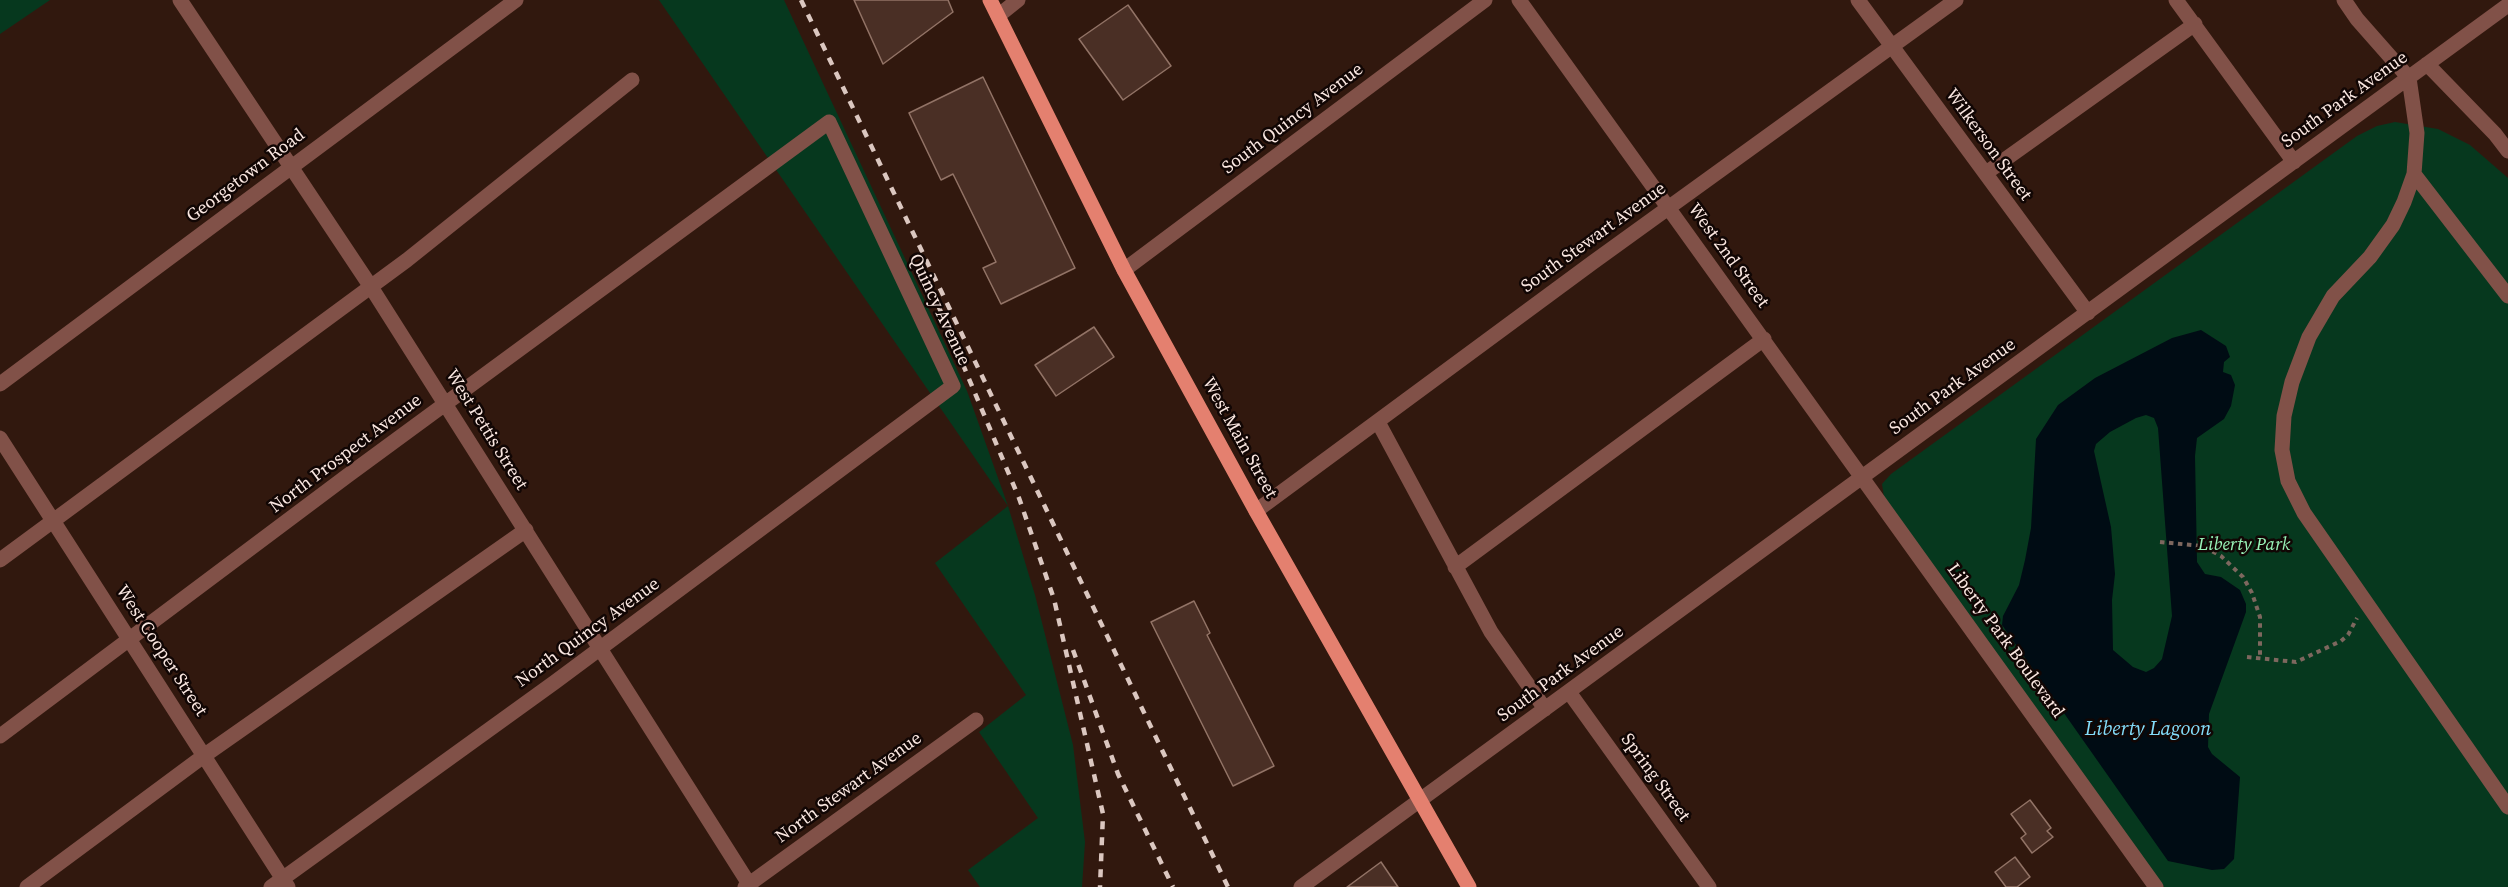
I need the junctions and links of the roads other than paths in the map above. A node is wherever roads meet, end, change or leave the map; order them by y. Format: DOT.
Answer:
graph roads {
  1 [pos="180,0"];
  2 [pos="516,0"];
  3 [pos="990,0"];
  4 [pos="1018,0"];
  5 [pos="1485,0"];
  6 [pos="1519,0"];
  7 [pos="1858,0"];
  8 [pos="1956,0"];
  9 [pos="2176,0"];
  10 [pos="2344,0"];
  11 [pos="2508,5"];
  12 [pos="998,16"];
  13 [pos="2195,24"];
  14 [pos="1892,47"];
  15 [pos="2427,64"];
  16 [pos="2409,78"];
  17 [pos="632,80"];
  18 [pos="2508,151"];
  19 [pos="2294,162"];
  20 [pos="291,167"];
  21 [pos="1986,173"];
  22 [pos="2414,174"];
  23 [pos="1669,207"];
  24 [pos="890,251"];
  25 [pos="1124,270"];
  26 [pos="371,286"];
  27 [pos="2508,296"];
  28 [pos="2088,313"];
  29 [pos="1764,339"];
  30 [pos="0,384"];
  31 [pos="446,404"];
  32 [pos="925,407"];
  33 [pos="1378,422"];
  34 [pos="0,438"];
  35 [pos="1864,477"];
  36 [pos="1256,511"];
  37 [pos="54,520"];
  38 [pos="526,530"];
  39 [pos="0,560"];
  40 [pos="1455,567"];
  41 [pos="131,639"];
  42 [pos="601,648"];
  43 [pos="1569,692"];
  44 [pos="1545,709"];
  45 [pos="976,720"];
  46 [pos="0,736"];
  47 [pos="205,755"];
  48 [pos="1421,800"];
  49 [pos="2508,807"];
  50 [pos="280,884"];
  51 [pos="748,886"];
  52 [pos="27,887"];
  53 [pos="1301,887"];
  54 [pos="1469,887"];
  55 [pos="1709,887"];
  56 [pos="2156,887"];
  1 -- 20 [label="street, West Pettis Street"];
  2 -- 20 [label="street, Georgetown Road"];
  3 -- 12 [label="main road, West Main Street"];
  4 -- 12 [label="street"];
  5 -- 25 [label="street, South Quincy Avenue"];
  6 -- 23 [label="street, West 2nd Street"];
  7 -- 14 [label="street, Wilkerson Street"];
  8 -- 14 [label="street, South Stewart Avenue"];
  9 -- 13 [label="street"];
  10 -- 16 [label="street"];
  11 -- 15 [label="street, South Park Avenue"];
  12 -- 25 [label="main road, West Main Street"];
  13 -- 19 [label="street"];
  13 -- 21 [label="street"];
  14 -- 21 [label="street, Wilkerson Street"];
  14 -- 23 [label="street, South Stewart Avenue"];
  15 -- 16 [label="street, South Park Avenue"];
  15 -- 18 [label="street"];
  16 -- 19 [label="street, South Park Avenue"];
  16 -- 22 [label="street"];
  17 -- 26 [label="street"];
  19 -- 28 [label="street, South Park Avenue"];
  20 -- 26 [label="street, West Pettis Street"];
  20 -- 30 [label="street, Georgetown Road"];
  21 -- 28 [label="street, Wilkerson Street"];
  22 -- 27 [label="street"];
  22 -- 49 [label="street"];
  23 -- 29 [label="street, West 2nd Street"];
  23 -- 33 [label="street, South Stewart Avenue"];
  24 -- 31 [label="street, North Prospect Avenue"];
  24 -- 32 [label="street, Quincy Avenue"];
  25 -- 36 [label="main road, West Main Street"];
  26 -- 31 [label="street, West Pettis Street"];
  26 -- 37 [label="street"];
  28 -- 35 [label="street, South Park Avenue"];
  29 -- 35 [label="street, West 2nd Street"];
  29 -- 40 [label="street"];
  31 -- 38 [label="street, West Pettis Street"];
  31 -- 41 [label="street, North Prospect Avenue"];
  32 -- 42 [label="street, North Quincy Avenue"];
  33 -- 36 [label="street, South Stewart Avenue"];
  33 -- 40 [label="street"];
  34 -- 37 [label="street, West Cooper Street"];
  35 -- 43 [label="street, South Park Avenue"];
  35 -- 56 [label="street, Liberty Park Boulevard"];
  36 -- 48 [label="main road, West Main Street"];
  37 -- 39 [label="street"];
  37 -- 41 [label="street, West Cooper Street"];
  38 -- 42 [label="street, West Pettis Street"];
  38 -- 47 [label="street"];
  40 -- 44 [label="street"];
  41 -- 46 [label="street, North Prospect Avenue"];
  41 -- 47 [label="street, West Cooper Street"];
  42 -- 50 [label="street, North Quincy Avenue"];
  42 -- 51 [label="street, West Pettis Street"];
  43 -- 44 [label="street, South Park Avenue"];
  43 -- 55 [label="street, Spring Street"];
  44 -- 48 [label="street, South Park Avenue"];
  45 -- 51 [label="street, North Stewart Avenue"];
  47 -- 50 [label="street, West Cooper Street"];
  47 -- 52 [label="street"];
  48 -- 53 [label="street, South Park Avenue"];
  48 -- 54 [label="main road, West Main Street"];
}
